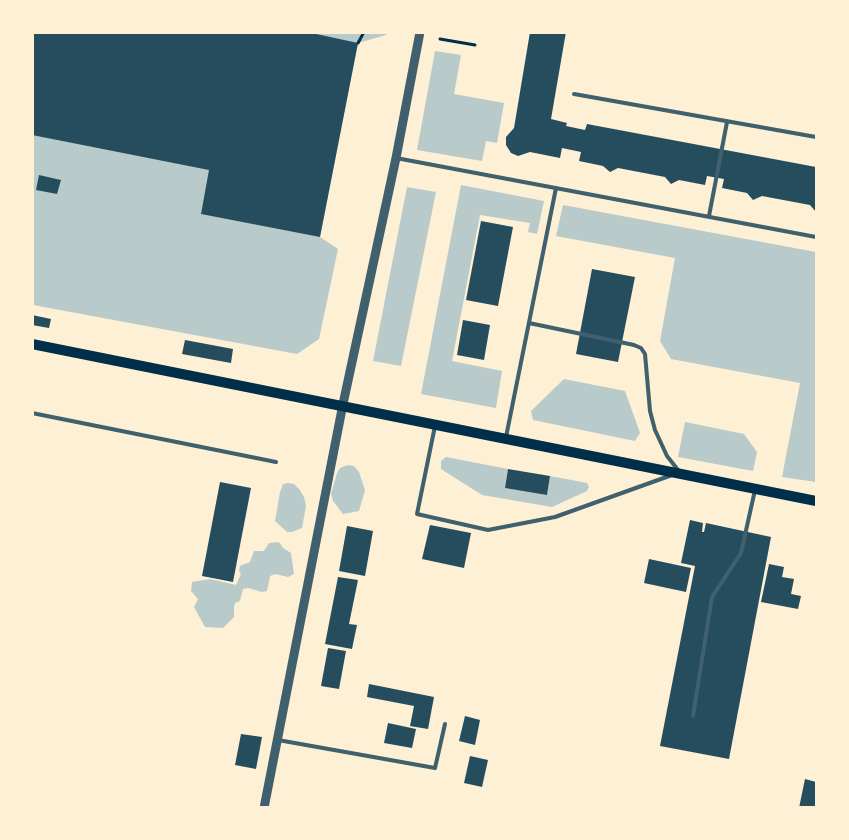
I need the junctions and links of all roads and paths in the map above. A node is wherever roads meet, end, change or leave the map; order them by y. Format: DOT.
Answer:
graph roads {
  1 [pos="364,32"];
  2 [pos="420,32"];
  3 [pos="440,38"];
  4 [pos="358,42"];
  5 [pos="475,45"];
  6 [pos="574,94"];
  7 [pos="727,122"];
  8 [pos="816,138"];
  9 [pos="396,158"];
  10 [pos="556,188"];
  11 [pos="709,216"];
  12 [pos="816,237"];
  13 [pos="529,323"];
  14 [pos="32,344"];
  15 [pos="343,404"];
  16 [pos="32,413"];
  17 [pos="436,423"];
  18 [pos="506,437"];
  19 [pos="276,462"];
  20 [pos="679,472"];
  21 [pos="755,488"];
  22 [pos="816,501"];
  23 [pos="693,716"];
  24 [pos="445,724"];
  25 [pos="277,740"];
  26 [pos="264,808"];
  1 -- 4 [label="path"];
  2 -- 9 [label="street"];
  3 -- 5 [label="path"];
  6 -- 7 [label="lane"];
  7 -- 8 [label="lane"];
  7 -- 11 [label="lane"];
  9 -- 10 [label="lane"];
  9 -- 15 [label="street"];
  10 -- 11 [label="lane"];
  10 -- 13 [label="lane"];
  11 -- 12 [label="lane"];
  13 -- 18 [label="lane"];
  13 -- 20 [label="lane"];
  14 -- 15 [label="main road"];
  15 -- 17 [label="main road"];
  15 -- 25 [label="street"];
  16 -- 19 [label="lane"];
  17 -- 18 [label="main road"];
  17 -- 20 [label="lane"];
  18 -- 20 [label="main road"];
  20 -- 21 [label="main road"];
  21 -- 22 [label="main road"];
  21 -- 23 [label="lane"];
  24 -- 25 [label="lane"];
  25 -- 26 [label="street"];
}
